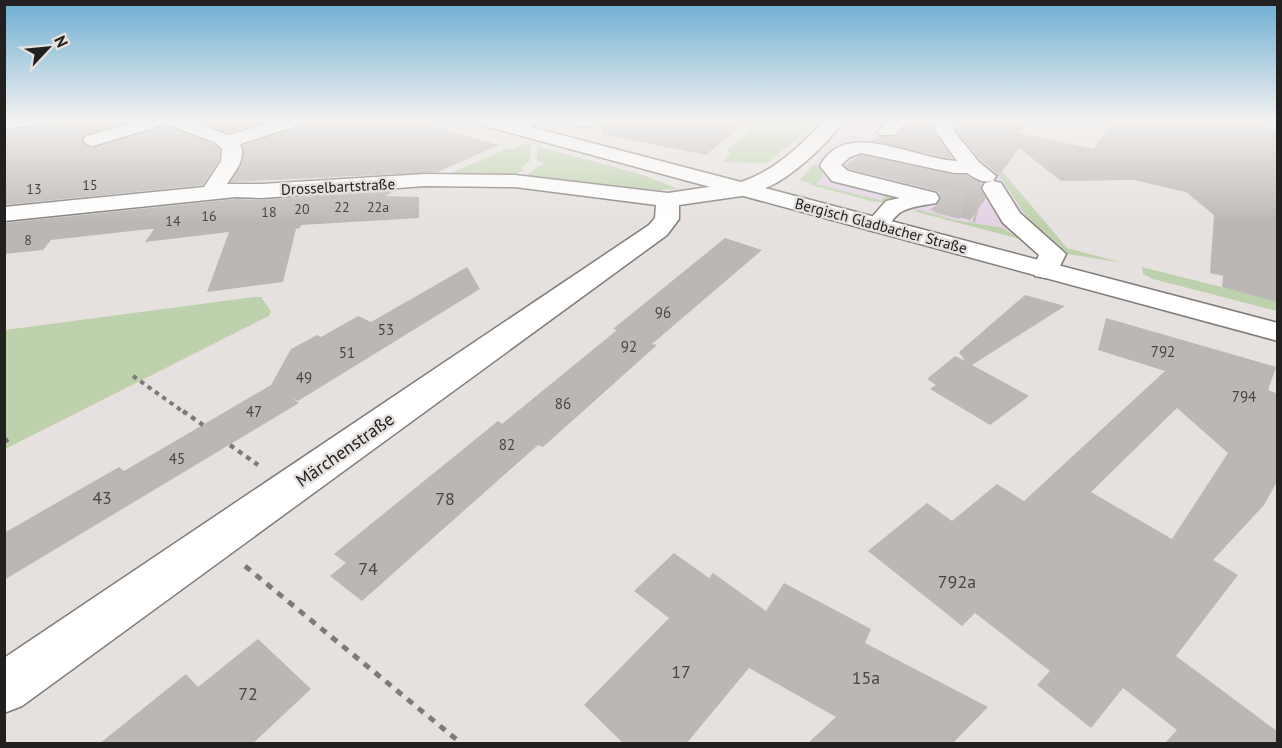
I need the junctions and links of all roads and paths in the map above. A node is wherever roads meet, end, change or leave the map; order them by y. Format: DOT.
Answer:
graph roads {
  1 [pos="231,155"];
  2 [pos="628,155"];
  3 [pos="801,155"];
  4 [pos="839,155"];
  5 [pos="884,155"];
  6 [pos="950,155"];
  7 [pos="831,161"];
  8 [pos="956,179"];
  9 [pos="742,189"];
  10 [pos="211,193"];
  11 [pos="668,200"];
  12 [pos="978,210"];
  13 [pos="4,214"];
  14 [pos="1011,218"];
  15 [pos="877,225"];
  16 [pos="1046,270"];
  17 [pos="1278,332"];
  18 [pos="133,376"];
  19 [pos="203,425"];
  20 [pos="10,438"];
  21 [pos="4,442"];
  22 [pos="230,445"];
  23 [pos="262,468"];
  24 [pos="214,541"];
  25 [pos="4,688"];
  26 [pos="462,744"];
  1 -- 10 [label="street"];
  2 -- 9 [label="street, Bergisch Gladbacher Straße"];
  3 -- 7 [label="street"];
  3 -- 9 [label="street"];
  4 -- 7 [label="street"];
  5 -- 8 [label="street"];
  6 -- 8 [label="street"];
  7 -- 8 [label="street"];
  8 -- 14 [label="street"];
  8 -- 15 [label="street"];
  9 -- 11 [label="street, Drosselbartstraße"];
  9 -- 15 [label="street, Bergisch Gladbacher Straße"];
  10 -- 11 [label="street, Drosselbartstraße"];
  10 -- 13 [label="street, Drosselbartstraße"];
  11 -- 24 [label="street, Märchenstraße"];
  12 -- 14 [label="street"];
  14 -- 16 [label="street"];
  15 -- 16 [label="street, Bergisch Gladbacher Straße"];
  16 -- 17 [label="street, Bergisch Gladbacher Straße"];
  18 -- 19 [label="path"];
  20 -- 21 [label="path"];
  22 -- 23 [label="path"];
  24 -- 25 [label="street, Märchenstraße"];
  24 -- 26 [label="path"];
}
